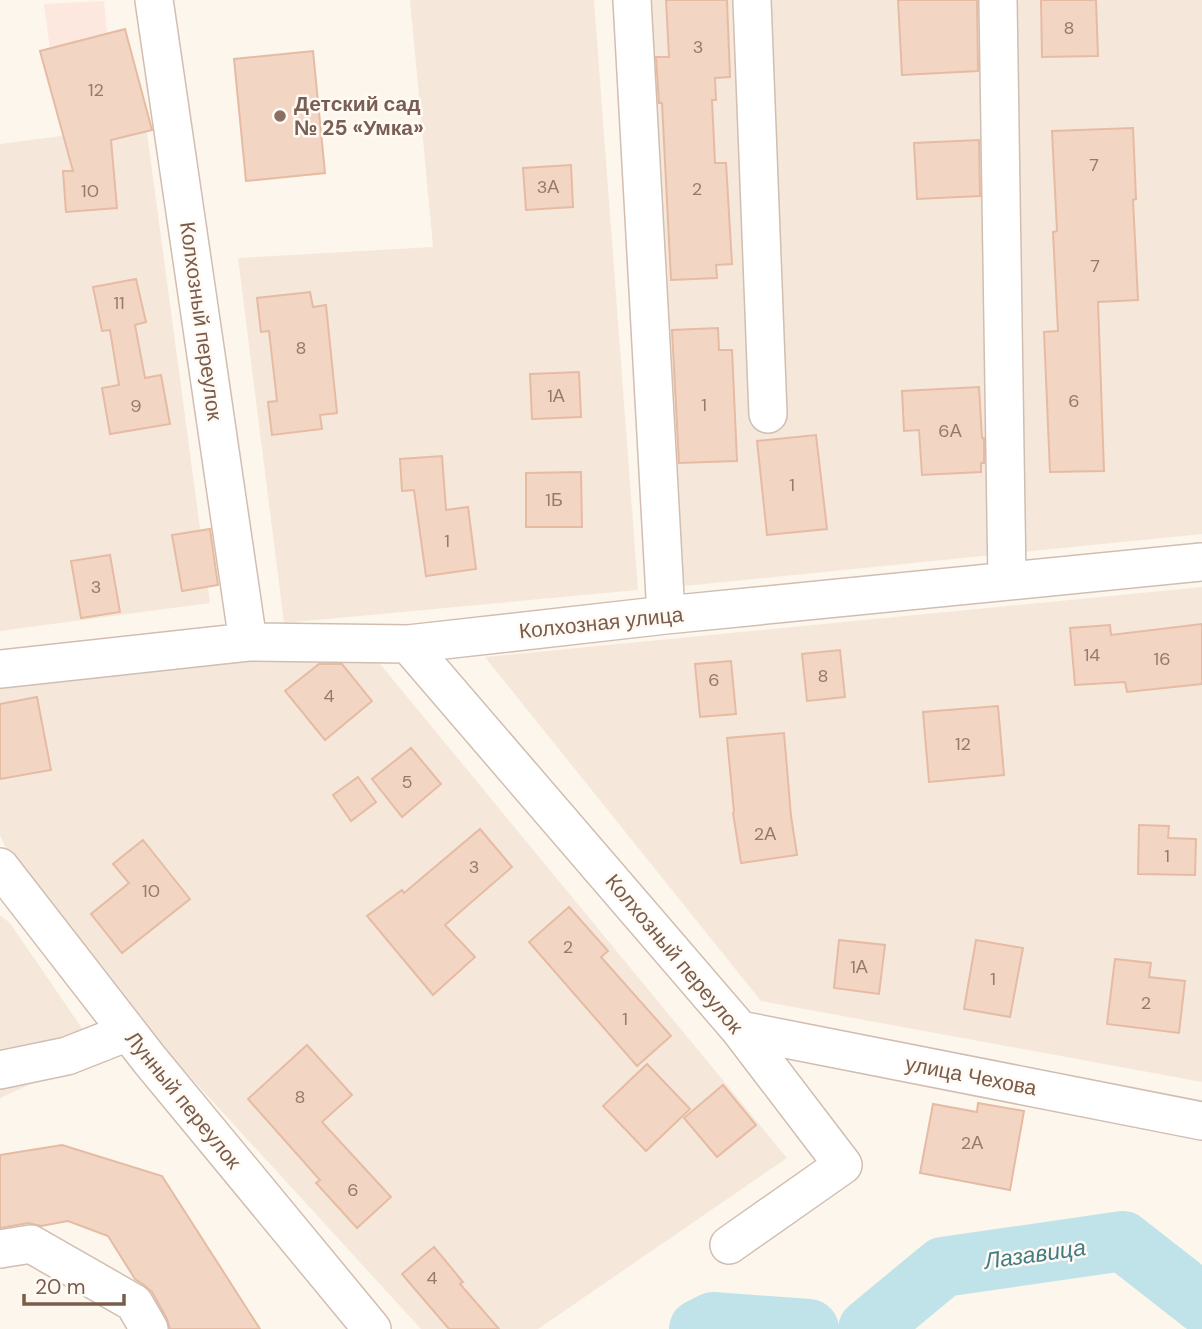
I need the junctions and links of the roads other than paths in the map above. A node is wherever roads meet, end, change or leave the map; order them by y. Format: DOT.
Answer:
graph roads {
  1 [pos="154,0"];
  2 [pos="632,0"];
  3 [pos="751,0"];
  4 [pos="998,0"];
  5 [pos="768,414"];
  6 [pos="1202,562"];
  7 [pos="1007,581"];
  8 [pos="666,615"];
  9 [pos="248,642"];
  10 [pos="408,644"];
  11 [pos="0,669"];
  12 [pos="0,867"];
  13 [pos="740,1030"];
  14 [pos="128,1032"];
  15 [pos="0,1070"];
  16 [pos="1202,1121"];
  17 [pos="729,1245"];
  18 [pos="0,1249"];
  19 [pos="149,1329"];
  20 [pos="372,1329"];
  1 -- 9 [label="street, Колхозный переулок"];
  2 -- 8 [label="street"];
  3 -- 5 [label="street"];
  4 -- 7 [label="street"];
  6 -- 7 [label="street, Колхозная улица"];
  7 -- 8 [label="street, Колхозная улица"];
  8 -- 10 [label="street, Колхозная улица"];
  9 -- 10 [label="street, Колхозная улица"];
  9 -- 11 [label="street, Колхозная улица"];
  10 -- 13 [label="street, Колхозный переулок"];
  12 -- 14 [label="street, Лунный переулок"];
  13 -- 16 [label="street, улица Чехова"];
  13 -- 17 [label="street, Колхозный переулок"];
  14 -- 15 [label="street"];
  14 -- 20 [label="street, Лунный переулок"];
  18 -- 19 [label="street"];
}
